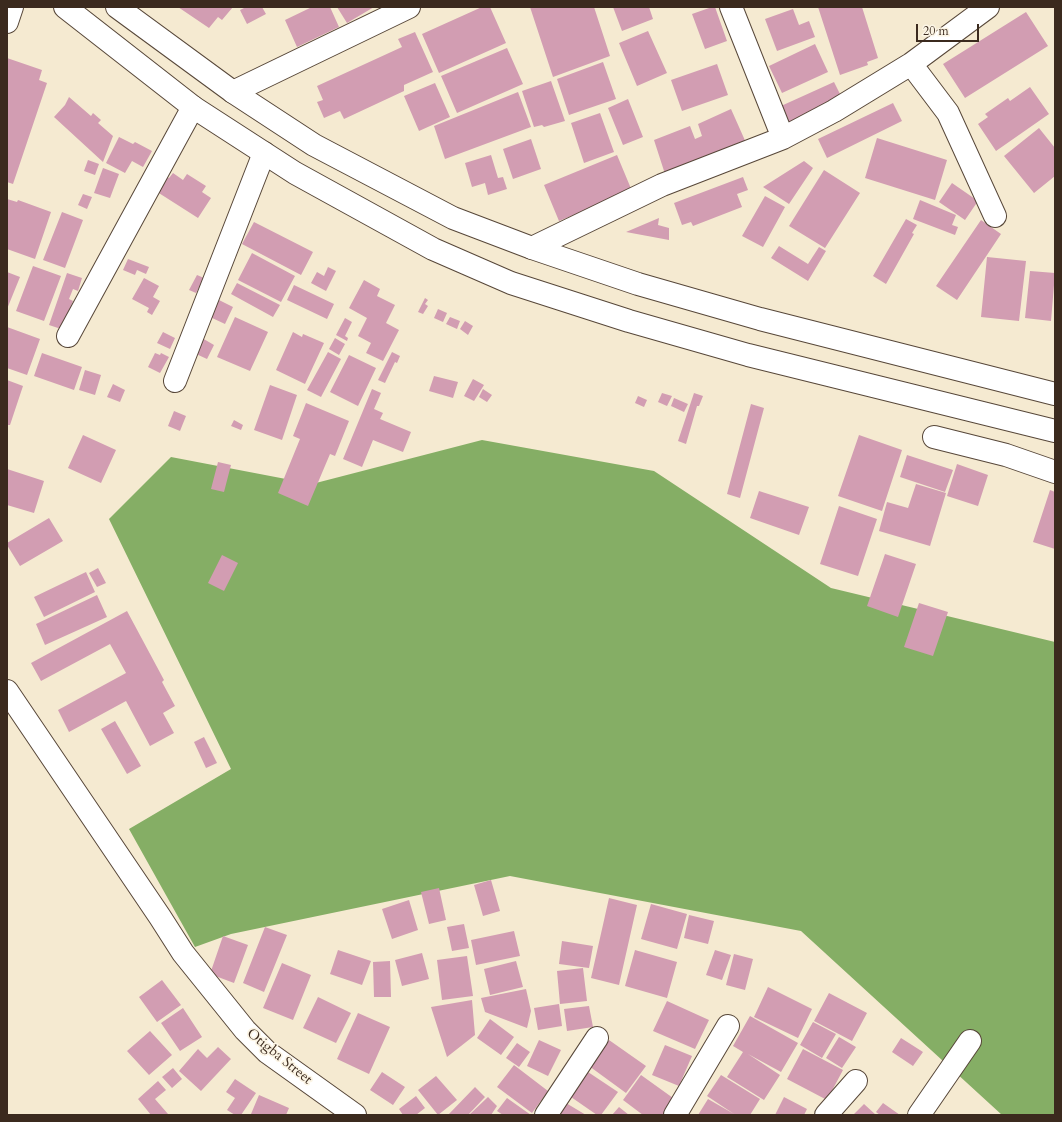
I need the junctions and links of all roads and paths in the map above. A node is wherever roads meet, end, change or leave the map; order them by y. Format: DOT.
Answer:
graph roads {
  1 [pos="12,7"];
  2 [pos="65,7"];
  3 [pos="117,7"];
  4 [pos="409,7"];
  5 [pos="731,7"];
  6 [pos="988,7"];
  7 [pos="7,22"];
  8 [pos="911,64"];
  9 [pos="233,92"];
  10 [pos="193,107"];
  11 [pos="782,138"];
  12 [pos="264,153"];
  13 [pos="995,216"];
  14 [pos="532,248"];
  15 [pos="68,336"];
  16 [pos="175,381"];
  17 [pos="1055,394"];
  18 [pos="1055,431"];
  19 [pos="934,437"];
  20 [pos="1055,472"];
  21 [pos="7,691"];
  22 [pos="728,1026"];
  23 [pos="597,1038"];
  24 [pos="970,1041"];
  25 [pos="856,1081"];
  26 [pos="355,1115"];
  27 [pos="546,1115"];
  28 [pos="675,1115"];
  29 [pos="826,1115"];
  30 [pos="919,1115"];
  1 -- 7 [label="street"];
  2 -- 10 [label="street"];
  3 -- 9 [label="street"];
  4 -- 9 [label="street"];
  5 -- 11 [label="street"];
  6 -- 8 [label="street"];
  8 -- 11 [label="street"];
  8 -- 13 [label="street"];
  9 -- 14 [label="street"];
  10 -- 12 [label="street"];
  10 -- 15 [label="street"];
  11 -- 14 [label="street"];
  12 -- 16 [label="street"];
  12 -- 18 [label="street"];
  14 -- 17 [label="street"];
  19 -- 20 [label="street"];
  21 -- 26 [label="street, Otigba Street"];
  22 -- 28 [label="street"];
  23 -- 27 [label="street"];
  24 -- 30 [label="street"];
  25 -- 29 [label="street"];
}
